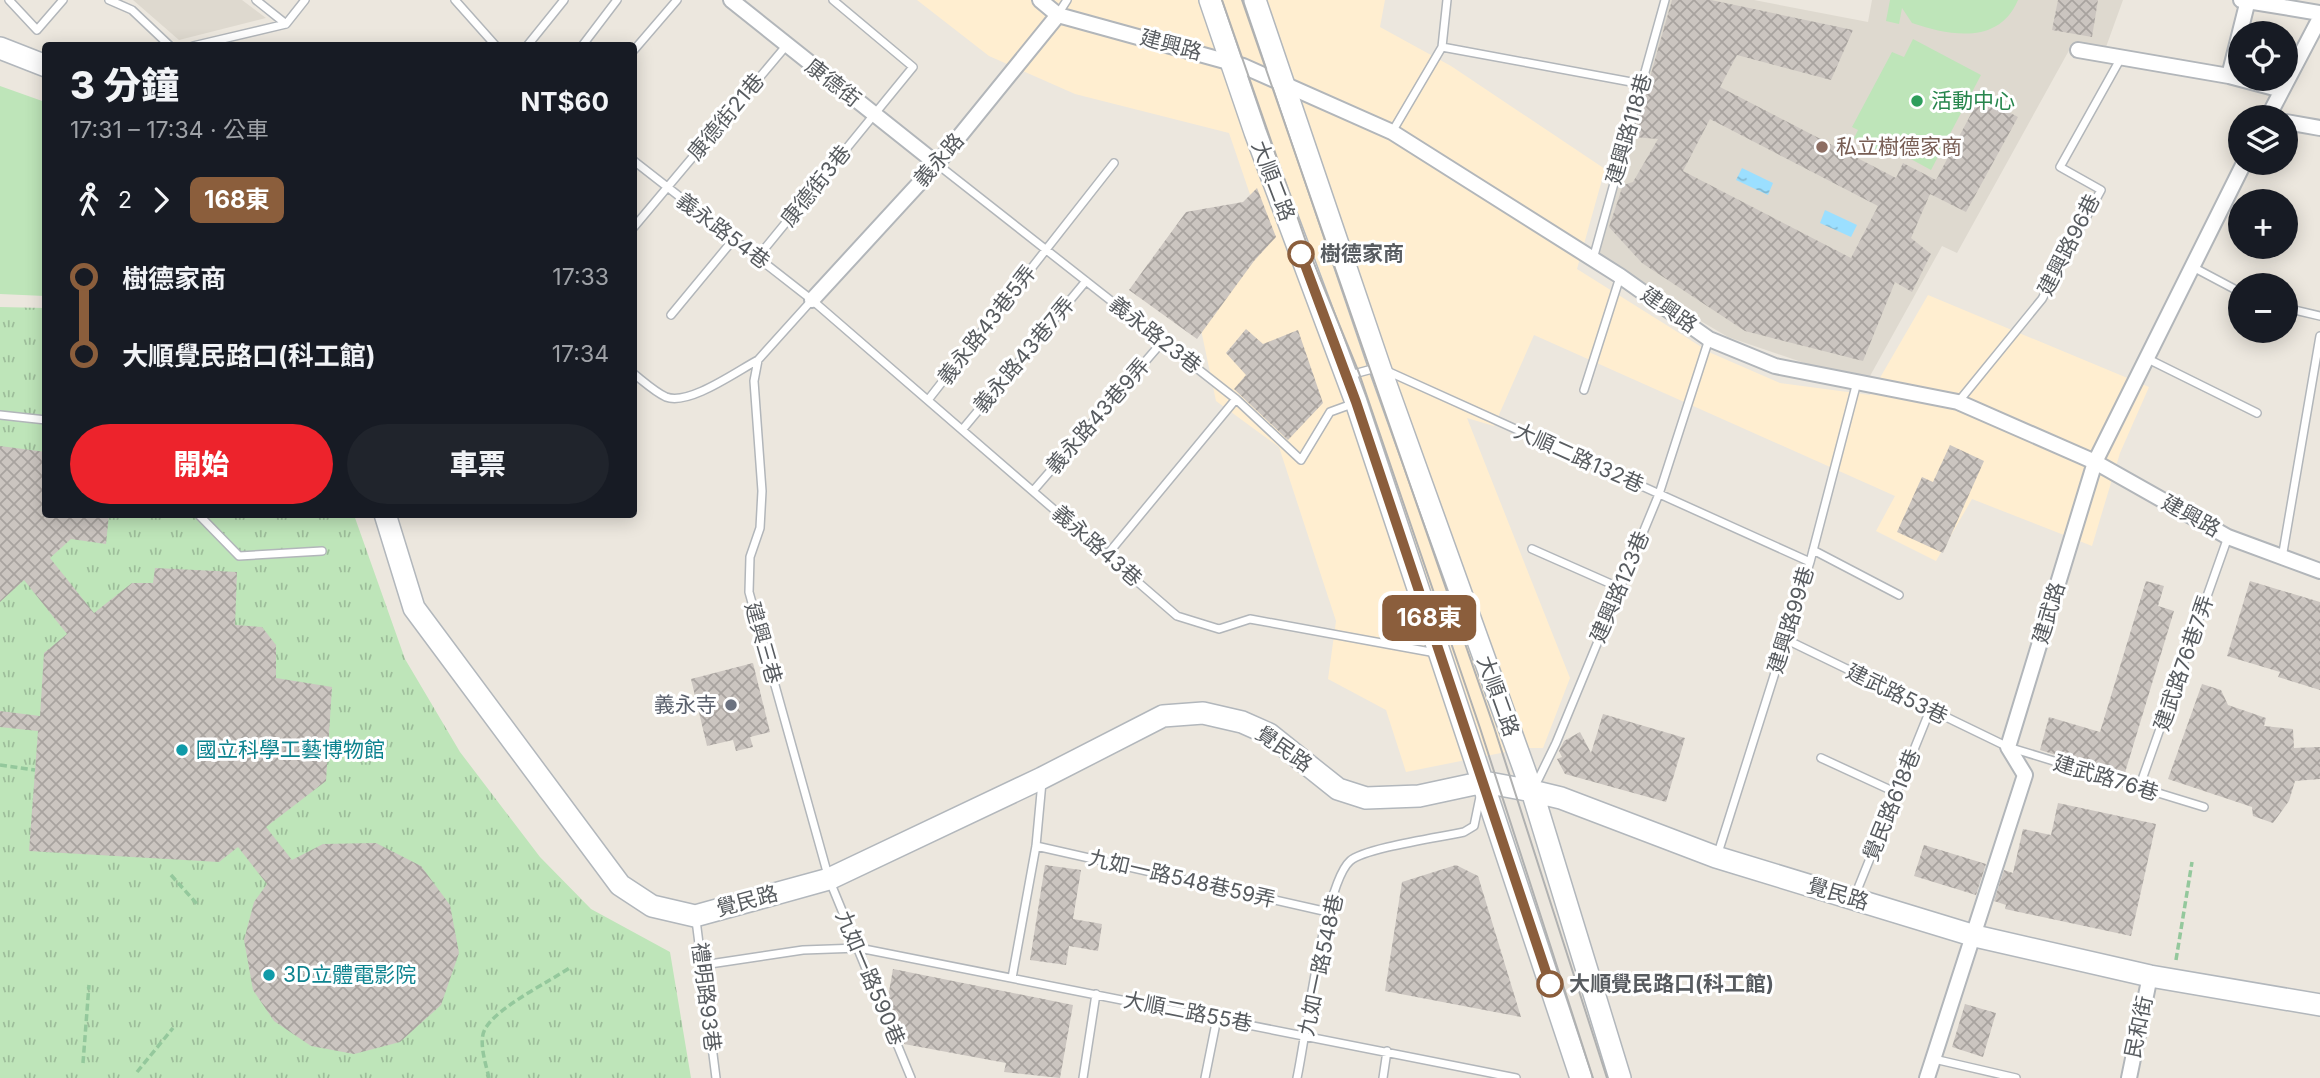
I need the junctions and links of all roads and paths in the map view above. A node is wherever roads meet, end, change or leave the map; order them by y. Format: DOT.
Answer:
graph roads {
  1 [pos="9,0"];
  2 [pos="63,0"];
  3 [pos="110,0"];
  4 [pos="256,0"];
  5 [pos="305,0"];
  6 [pos="455,0"];
  7 [pos="564,0"];
  8 [pos="617,0"];
  9 [pos="677,0"];
  10 [pos="731,0"];
  11 [pos="833,0"];
  12 [pos="1040,0"];
  13 [pos="1068,0"];
  14 [pos="1210,0"];
  15 [pos="1255,0"];
  16 [pos="1447,0"];
  17 [pos="1665,0"];
  18 [pos="2241,0"];
  19 [pos="2248,0"];
  20 [pos="2320,13"];
  21 [pos="1058,15"];
  22 [pos="2320,18"];
  23 [pos="2243,21"];
  24 [pos="286,24"];
  25 [pos="166,42"];
  26 [pos="210,42"];
  27 [pos="492,42"];
  28 [pos="530,42"];
  29 [pos="585,42"];
  30 [pos="786,46"];
  31 [pos="637,47"];
  32 [pos="1442,47"];
  33 [pos="0,48"];
  34 [pos="2078,50"];
  35 [pos="2123,55"];
  36 [pos="2298,60"];
  37 [pos="1230,61"];
  38 [pos="42,64"];
  39 [pos="2228,76"];
  40 [pos="1283,82"];
  41 [pos="1642,84"];
  42 [pos="874,115"];
  43 [pos="2298,124"];
  44 [pos="2320,128"];
  45 [pos="1392,132"];
  46 [pos="1114,163"];
  47 [pos="637,164"];
  48 [pos="937,164"];
  49 [pos="2238,175"];
  50 [pos="666,188"];
  51 [pos="637,223"];
  52 [pos="733,240"];
  53 [pos="1046,250"];
  54 [pos="757,258"];
  55 [pos="1593,259"];
  56 [pos="2190,266"];
  57 [pos="1620,276"];
  58 [pos="1086,281"];
  59 [pos="2228,286"];
  60 [pos="813,300"];
  61 [pos="2298,311"];
  62 [pos="671,315"];
  63 [pos="2320,316"];
  64 [pos="2320,336"];
  65 [pos="1709,339"];
  66 [pos="1163,341"];
  67 [pos="2146,358"];
  68 [pos="758,360"];
  69 [pos="1380,368"];
  70 [pos="637,376"];
  71 [pos="1346,376"];
  72 [pos="1857,381"];
  73 [pos="1584,390"];
  74 [pos="1236,399"];
  75 [pos="928,400"];
  76 [pos="1356,402"];
  77 [pos="1958,402"];
  78 [pos="2256,413"];
  79 [pos="0,415"];
  80 [pos="42,420"];
  81 [pos="962,430"];
  82 [pos="2095,462"];
  83 [pos="1033,491"];
  84 [pos="1659,494"];
  85 [pos="202,518"];
  86 [pos="386,518"];
  87 [pos="2228,537"];
  88 [pos="1532,549"];
  89 [pos="1813,550"];
  90 [pos="322,551"];
  91 [pos="1107,555"];
  92 [pos="2282,558"];
  93 [pos="1810,562"];
  94 [pos="2320,571"];
  95 [pos="1618,587"];
  96 [pos="1899,595"];
  97 [pos="1785,639"];
  98 [pos="1440,653"];
  99 [pos="1930,710"];
  100 [pos="2008,747"];
  101 [pos="1821,758"];
  102 [pos="0,765"];
  103 [pos="35,769"];
  104 [pos="1042,778"];
  105 [pos="1484,782"];
  106 [pos="2140,789"];
  107 [pos="1532,791"];
  108 [pos="1897,793"];
  109 [pos="2204,807"];
  110 [pos="1036,846"];
  111 [pos="1716,857"];
  112 [pos="2192,862"];
  113 [pos="171,874"];
  114 [pos="829,879"];
  115 [pos="1854,899"];
  116 [pos="197,904"];
  117 [pos="1328,912"];
  118 [pos="695,916"];
  119 [pos="1975,936"];
  120 [pos="859,948"];
  121 [pos="703,965"];
  122 [pos="571,967"];
  123 [pos="2150,976"];
  124 [pos="1012,978"];
  125 [pos="2172,980"];
  126 [pos="89,985"];
  127 [pos="1096,994"];
  128 [pos="2320,1005"];
  129 [pos="1217,1018"];
  130 [pos="173,1028"];
  131 [pos="1306,1035"];
  132 [pos="1387,1051"];
  133 [pos="1934,1059"];
  134 [pos="83,1063"];
  135 [pos="137,1072"];
  136 [pos="489,1078"];
  137 [pos="716,1078"];
  138 [pos="911,1078"];
  139 [pos="1083,1078"];
  140 [pos="1205,1078"];
  141 [pos="1297,1078"];
  142 [pos="1382,1078"];
  143 [pos="1516,1078"];
  144 [pos="1581,1078"];
  145 [pos="1620,1078"];
  146 [pos="1927,1078"];
  147 [pos="2016,1078"];
  148 [pos="2129,1078"];
  1 -- 2 [label="lane"];
  3 -- 25 [label="lane"];
  4 -- 24 [label="lane"];
  5 -- 24 [label="lane"];
  6 -- 27 [label="lane"];
  7 -- 28 [label="lane"];
  8 -- 29 [label="lane"];
  9 -- 31 [label="lane"];
  10 -- 30 [label="street, 康德街"];
  11 -- 42 [label="lane, 康德街3巷"];
  12 -- 21 [label="street, 建興路"];
  13 -- 21 [label="lane"];
  14 -- 37 [label="street, 大順二路"];
  15 -- 40 [label="street, 大順二路"];
  16 -- 32 [label="lane"];
  17 -- 41 [label="lane, 建興路118巷"];
  18 -- 19 [label="street"];
  19 -- 20 [label="street"];
  19 -- 23 [label="street"];
  21 -- 37 [label="street, 建興路"];
  21 -- 48 [label="street, 義永路"];
  22 -- 36 [label="street"];
  24 -- 26 [label="lane"];
  30 -- 42 [label="street, 康德街"];
  30 -- 50 [label="lane, 康德街21巷"];
  32 -- 41 [label="lane"];
  32 -- 45 [label="lane"];
  33 -- 38 [label="street"];
  34 -- 35 [label="street"];
  35 -- 39 [label="street"];
  35 -- 77 [label="lane, 建興路96巷"];
  37 -- 40 [label="street, 建興路"];
  37 -- 71 [label="street, 大順二路"];
  40 -- 45 [label="street, 建興路"];
  40 -- 69 [label="street, 大順二路"];
  41 -- 55 [label="lane, 建興路118巷"];
  42 -- 48 [label="street, 康德街"];
  42 -- 54 [label="lane, 康德街3巷"];
  43 -- 44 [label="street"];
  45 -- 55 [label="street, 建興路"];
  46 -- 53 [label="lane, 義永路43巷5弄"];
  47 -- 50 [label="lane, 義永路54巷"];
  48 -- 53 [label="lane, 義永路23巷"];
  48 -- 60 [label="street, 義永路"];
  49 -- 56 [label="street, 建武路"];
  50 -- 51 [label="lane, 康德街21巷"];
  50 -- 52 [label="lane, 義永路54巷"];
  52 -- 54 [label="lane, 義永路54巷"];
  52 -- 62 [label="lane"];
  53 -- 58 [label="lane, 義永路23巷"];
  53 -- 75 [label="lane, 義永路43巷5弄"];
  54 -- 60 [label="lane, 義永路54巷"];
  55 -- 57 [label="street, 建興路"];
  56 -- 59 [label="lane"];
  56 -- 67 [label="street, 建武路"];
  57 -- 65 [label="street, 建興路"];
  57 -- 73 [label="lane"];
  58 -- 66 [label="lane, 義永路23巷"];
  58 -- 81 [label="lane, 義永路43巷7弄"];
  60 -- 68 [label="lane"];
  60 -- 75 [label="lane, 義永路43巷"];
  61 -- 63 [label="lane"];
  64 -- 92 [label="lane"];
  65 -- 72 [label="street, 建興路"];
  65 -- 84 [label="lane, 建興路123巷"];
  66 -- 74 [label="lane, 義永路23巷"];
  66 -- 83 [label="lane, 義永路43巷9弄"];
  67 -- 78 [label="lane"];
  67 -- 82 [label="street, 建武路"];
  68 -- 70 [label="lane"];
  68 -- 114 [label="lane, 建興三巷"];
  69 -- 71 [label="lane"];
  69 -- 84 [label="lane, 大順二路132巷"];
  69 -- 107 [label="street, 大順二路"];
  71 -- 76 [label="street, 大順二路"];
  72 -- 77 [label="street, 建興路"];
  72 -- 89 [label="lane, 建興路99巷"];
  74 -- 76 [label="lane, 義永路23巷"];
  74 -- 91 [label="lane"];
  75 -- 81 [label="lane, 義永路43巷"];
  76 -- 98 [label="street, 大順二路"];
  77 -- 82 [label="street, 建興路"];
  79 -- 80 [label="lane"];
  81 -- 83 [label="lane, 義永路43巷"];
  82 -- 87 [label="street, 建興路"];
  82 -- 100 [label="street, 建武路"];
  83 -- 91 [label="lane, 義永路43巷"];
  84 -- 93 [label="lane, 大順二路132巷"];
  84 -- 95 [label="lane, 建興路123巷"];
  85 -- 90 [label="lane"];
  86 -- 118 [label="street, 覺民路"];
  87 -- 92 [label="street, 建興路"];
  87 -- 106 [label="lane, 建武路76巷7弄"];
  88 -- 95 [label="lane"];
  89 -- 93 [label="lane, 建興路99巷"];
  89 -- 96 [label="lane"];
  91 -- 98 [label="lane, 義永路43巷"];
  92 -- 94 [label="street, 建興路"];
  93 -- 97 [label="lane, 建興路99巷"];
  95 -- 107 [label="lane, 建興路123巷"];
  97 -- 99 [label="lane, 建武路53巷"];
  97 -- 111 [label="lane, 建興路99巷"];
  98 -- 105 [label="street, 大順二路"];
  99 -- 100 [label="lane, 建武路53巷"];
  99 -- 108 [label="lane, 覺民路618巷"];
  100 -- 106 [label="lane, 建武路76巷"];
  100 -- 119 [label="street"];
  101 -- 108 [label="lane"];
  102 -- 103 [label="path"];
  104 -- 105 [label="street, 覺民路"];
  104 -- 110 [label="lane"];
  104 -- 114 [label="street, 覺民路"];
  105 -- 107 [label="street, 覺民路"];
  105 -- 117 [label="lane, 九如一路548巷"];
  105 -- 144 [label="street, 大順二路"];
  106 -- 109 [label="lane, 建武路76巷"];
  107 -- 111 [label="street, 覺民路"];
  107 -- 145 [label="street, 大順二路"];
  108 -- 115 [label="lane, 覺民路618巷"];
  110 -- 117 [label="lane, 九如一路548巷59弄"];
  110 -- 124 [label="lane"];
  111 -- 115 [label="street, 覺民路"];
  112 -- 125 [label="path"];
  113 -- 116 [label="path"];
  114 -- 118 [label="street, 覺民路"];
  114 -- 120 [label="lane, 九如一路590巷"];
  115 -- 119 [label="street, 覺民路"];
  117 -- 131 [label="lane, 九如一路548巷"];
  118 -- 121 [label="lane, 禮明路93巷"];
  119 -- 123 [label="street, 覺民路"];
  119 -- 133 [label="street"];
  120 -- 121 [label="lane, 大順二路55巷"];
  120 -- 124 [label="lane, 大順二路55巷"];
  120 -- 138 [label="lane, 九如一路590巷"];
  121 -- 137 [label="lane, 禮明路93巷"];
  122 -- 136 [label="path"];
  123 -- 125 [label="street, 覺民路"];
  123 -- 148 [label="street, 民和街"];
  124 -- 127 [label="lane, 大順二路55巷"];
  125 -- 128 [label="street, 覺民路"];
  126 -- 134 [label="path"];
  127 -- 129 [label="lane, 大順二路55巷"];
  127 -- 139 [label="lane"];
  129 -- 131 [label="lane, 大順二路55巷"];
  129 -- 140 [label="lane"];
  130 -- 135 [label="path"];
  131 -- 132 [label="lane, 大順二路55巷"];
  131 -- 141 [label="lane, 九如一路548巷"];
  132 -- 142 [label="lane"];
  132 -- 143 [label="lane, 大順二路55巷"];
  133 -- 146 [label="street"];
  133 -- 147 [label="lane"];
}
